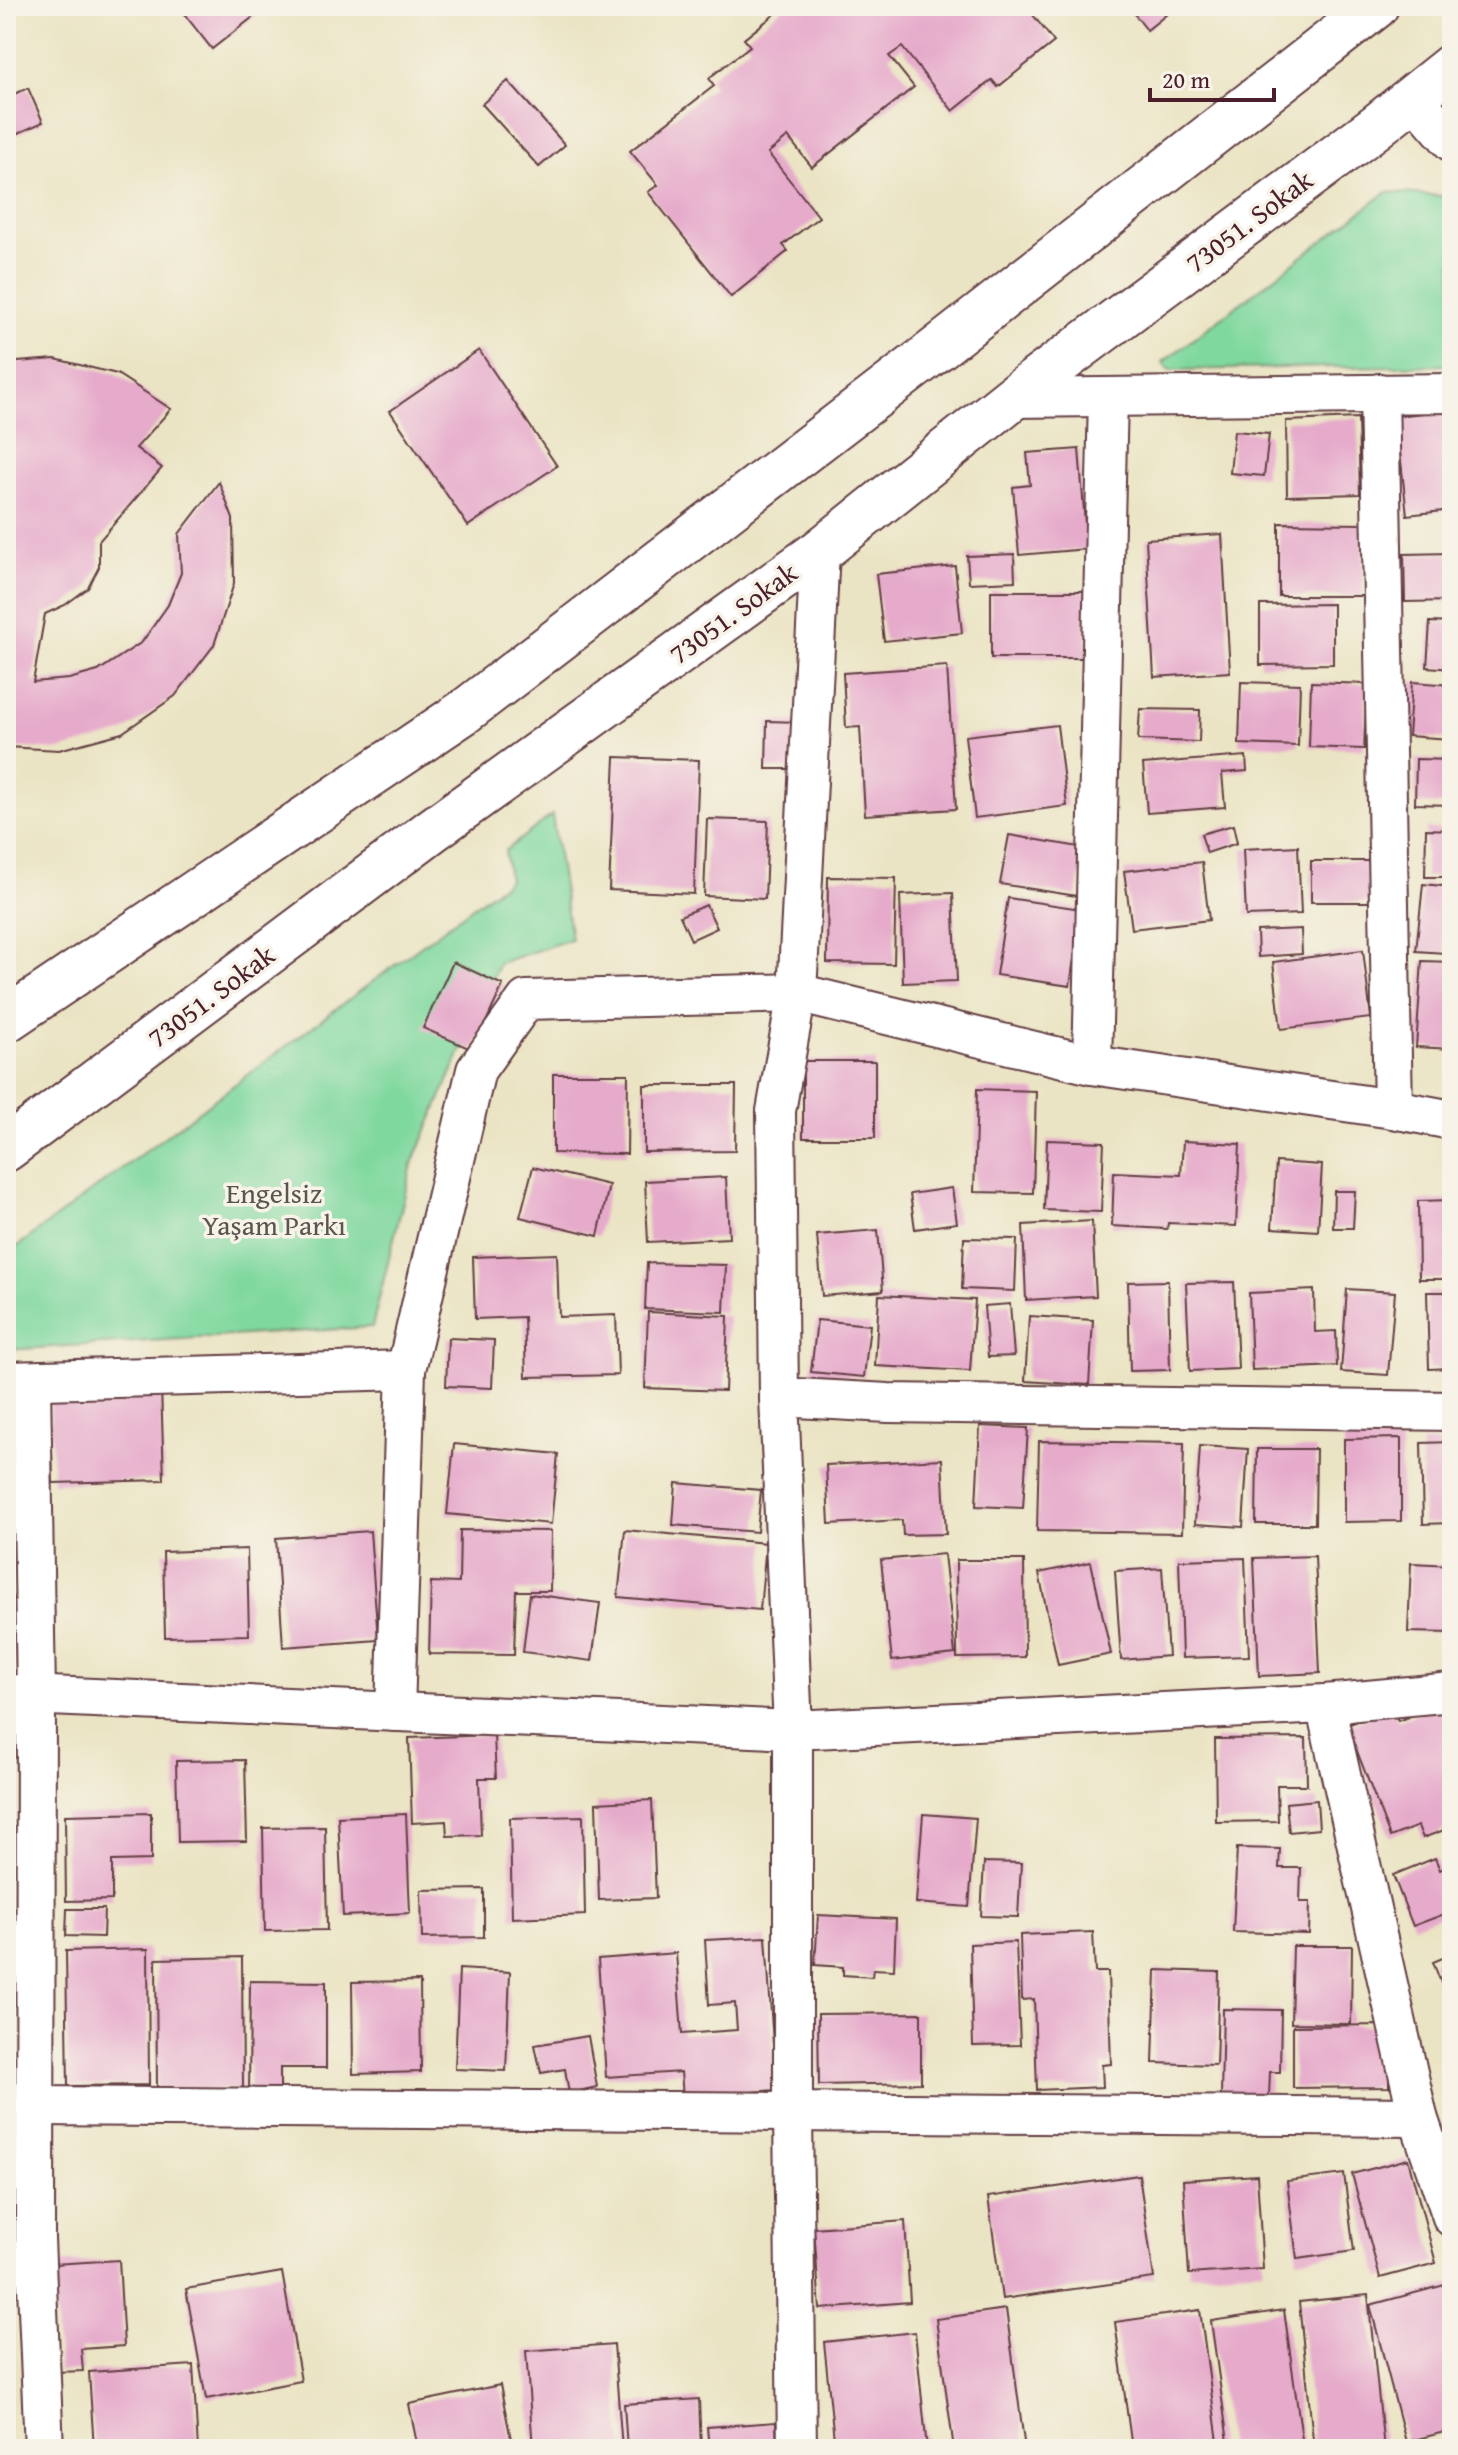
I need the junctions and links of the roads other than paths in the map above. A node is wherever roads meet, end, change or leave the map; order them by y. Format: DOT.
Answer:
graph roads {
  1 [pos="1376,6"];
  2 [pos="1452,66"];
  3 [pos="1413,97"];
  4 [pos="1452,142"];
  5 [pos="1379,393"];
  6 [pos="1452,393"];
  7 [pos="1108,397"];
  8 [pos="1012,398"];
  9 [pos="820,551"];
  10 [pos="797,993"];
  11 [pos="6,1020"];
  12 [pos="1092,1065"];
  13 [pos="1393,1109"];
  14 [pos="1452,1120"];
  15 [pos="6,1149"];
  16 [pos="406,1370"];
  17 [pos="19,1381"];
  18 [pos="779,1397"];
  19 [pos="1452,1411"];
  20 [pos="1452,1692"];
  21 [pos="21,1694"];
  22 [pos="1325,1704"];
  23 [pos="395,1712"];
  24 [pos="793,1730"];
  25 [pos="34,2106"];
  26 [pos="793,2112"];
  27 [pos="1418,2117"];
  28 [pos="1452,2217"];
  29 [pos="20,2239"];
  30 [pos="44,2449"];
  31 [pos="797,2449"];
  1 -- 11 [label="main road"];
  2 -- 3 [label="main road, 73051. Sokak"];
  3 -- 4 [label="street"];
  3 -- 8 [label="main road, 73051. Sokak"];
  5 -- 6 [label="street"];
  5 -- 7 [label="street"];
  5 -- 13 [label="street"];
  7 -- 8 [label="street"];
  7 -- 12 [label="street"];
  8 -- 9 [label="main road, 73051. Sokak"];
  9 -- 10 [label="street"];
  9 -- 15 [label="main road, 73051. Sokak"];
  10 -- 12 [label="street"];
  10 -- 16 [label="street"];
  10 -- 18 [label="street"];
  12 -- 13 [label="street"];
  13 -- 14 [label="street"];
  16 -- 17 [label="street"];
  16 -- 23 [label="street"];
  17 -- 21 [label="street"];
  18 -- 19 [label="street"];
  18 -- 24 [label="street"];
  20 -- 22 [label="street"];
  21 -- 23 [label="street"];
  21 -- 25 [label="street"];
  22 -- 24 [label="street"];
  22 -- 27 [label="street"];
  23 -- 24 [label="street"];
  24 -- 26 [label="street"];
  25 -- 26 [label="street"];
  25 -- 29 [label="street"];
  26 -- 27 [label="street"];
  26 -- 31 [label="street"];
  27 -- 28 [label="street"];
  29 -- 30 [label="street"];
}
